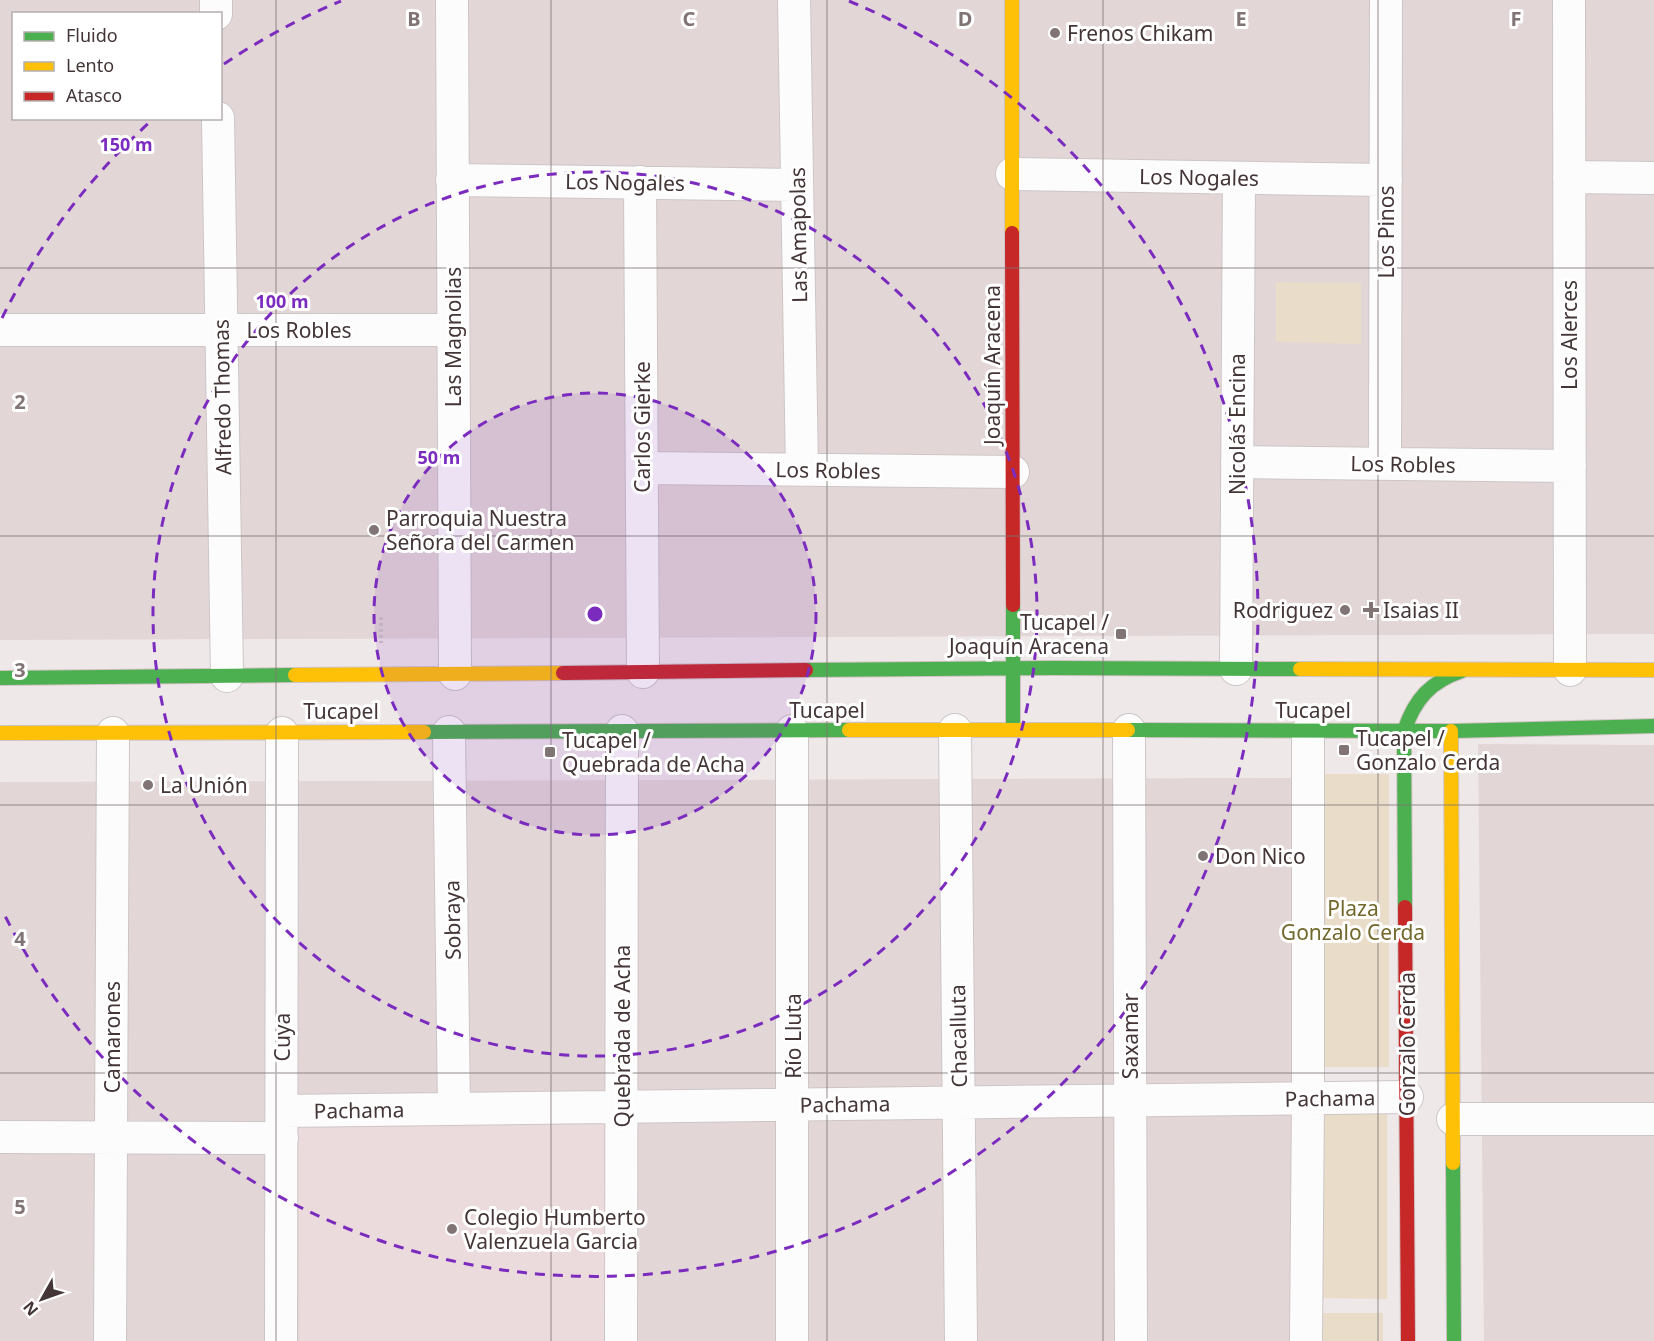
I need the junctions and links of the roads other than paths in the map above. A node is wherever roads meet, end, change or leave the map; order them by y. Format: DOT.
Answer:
graph roads {
  1 [pos="452,0"];
  2 [pos="794,0"];
  3 [pos="1012,0"];
  4 [pos="1386,0"];
  5 [pos="1569,0"];
  6 [pos="218,120"];
  7 [pos="1012,174"];
  8 [pos="1569,177"];
  9 [pos="1239,178"];
  10 [pos="1654,178"];
  11 [pos="452,180"];
  12 [pos="1386,180"];
  13 [pos="640,183"];
  14 [pos="797,185"];
  15 [pos="0,330"];
  16 [pos="221,330"];
  17 [pos="453,330"];
  18 [pos="1237,462"];
  19 [pos="1385,464"];
  20 [pos="1569,466"];
  21 [pos="642,468"];
  22 [pos="802,470"];
  23 [pos="1013,472"];
  24 [pos="1013,669"];
  25 [pos="1236,669"];
  26 [pos="1466,669"];
  27 [pos="1570,670"];
  28 [pos="1654,670"];
  29 [pos="644,672"];
  30 [pos="455,674"];
  31 [pos="227,676"];
  32 [pos="0,678"];
  33 [pos="1654,726"];
  34 [pos="955,730"];
  35 [pos="1013,730"];
  36 [pos="1129,730"];
  37 [pos="622,731"];
  38 [pos="792,731"];
  39 [pos="1308,731"];
  40 [pos="1404,731"];
  41 [pos="1451,731"];
  42 [pos="449,732"];
  43 [pos="0,733"];
  44 [pos="113,733"];
  45 [pos="282,733"];
  46 [pos="1407,1097"];
  47 [pos="1308,1098"];
  48 [pos="1130,1100"];
  49 [pos="959,1103"];
  50 [pos="793,1105"];
  51 [pos="622,1107"];
  52 [pos="454,1109"];
  53 [pos="1453,1119"];
  54 [pos="1654,1119"];
  55 [pos="282,1124"];
  56 [pos="0,1137"];
  57 [pos="112,1138"];
  58 [pos="110,1341"];
  59 [pos="281,1341"];
  60 [pos="621,1341"];
  61 [pos="792,1341"];
  62 [pos="961,1341"];
  63 [pos="1131,1341"];
  64 [pos="1305,1341"];
  65 [pos="1408,1341"];
  66 [pos="1454,1341"];
  1 -- 11 [label="street, Las Magnolias"];
  2 -- 14 [label="street, Las Amapolas"];
  3 -- 7 [label="main road, Joaquín Aracena"];
  4 -- 12 [label="street, Los Pinos"];
  5 -- 8 [label="street, Los Alerces"];
  6 -- 16 [label="street, Alfredo Thomas"];
  7 -- 9 [label="street, Los Nogales"];
  7 -- 23 [label="main road, Joaquín Aracena"];
  8 -- 10 [label="street"];
  8 -- 20 [label="street, Los Alerces"];
  9 -- 12 [label="street, Los Nogales"];
  9 -- 18 [label="street, Nicolás Encina"];
  11 -- 13 [label="street, Los Nogales"];
  11 -- 17 [label="street, Las Magnolias"];
  12 -- 19 [label="street, Los Pinos"];
  13 -- 14 [label="street, Los Nogales"];
  13 -- 21 [label="street, Carlos Gierke"];
  14 -- 22 [label="street, Las Amapolas"];
  15 -- 16 [label="street, Los Robles"];
  16 -- 17 [label="street, Los Robles"];
  16 -- 31 [label="street, Alfredo Thomas"];
  17 -- 30 [label="street, Las Magnolias"];
  18 -- 19 [label="street, Los Robles"];
  18 -- 25 [label="street, Nicolás Encina"];
  19 -- 20 [label="street, Los Robles"];
  20 -- 27 [label="street, Los Alerces"];
  21 -- 22 [label="street, Los Robles"];
  21 -- 29 [label="street, Carlos Gierke"];
  22 -- 23 [label="street, Los Robles"];
  23 -- 24 [label="main road, Joaquín Aracena"];
  24 -- 25 [label="main road, Tucapel"];
  24 -- 29 [label="main road, Tucapel"];
  24 -- 35 [label="main road, Joaquín Aracena"];
  25 -- 26 [label="main road, Tucapel"];
  26 -- 27 [label="main road, Tucapel"];
  26 -- 40 [label="main road, Gonzalo Cerda"];
  27 -- 28 [label="main road, Tucapel"];
  29 -- 30 [label="main road, Tucapel"];
  30 -- 31 [label="main road, Tucapel"];
  31 -- 32 [label="main road, Tucapel"];
  33 -- 41 [label="main road, Tucapel"];
  34 -- 35 [label="main road, Tucapel"];
  34 -- 38 [label="main road, Tucapel"];
  34 -- 49 [label="street, Chacalluta"];
  35 -- 36 [label="main road, Tucapel"];
  36 -- 39 [label="main road, Tucapel"];
  36 -- 48 [label="street, Saxamar"];
  37 -- 38 [label="main road, Tucapel"];
  37 -- 42 [label="main road, Tucapel"];
  37 -- 51 [label="street, Quebrada de Acha"];
  38 -- 50 [label="street, Río Lluta"];
  39 -- 40 [label="main road, Tucapel"];
  39 -- 47 [label="street"];
  40 -- 41 [label="main road, Tucapel"];
  40 -- 46 [label="main road, Gonzalo Cerda"];
  41 -- 53 [label="main road"];
  42 -- 45 [label="main road, Tucapel"];
  42 -- 52 [label="street, Sobraya"];
  43 -- 44 [label="main road, Tucapel"];
  44 -- 45 [label="main road, Tucapel"];
  44 -- 57 [label="street, Camarones"];
  45 -- 55 [label="street, Cuya"];
  46 -- 47 [label="street, Pachama"];
  46 -- 65 [label="main road, Gonzalo Cerda"];
  47 -- 48 [label="street, Pachama"];
  47 -- 64 [label="street"];
  48 -- 49 [label="street, Pachama"];
  48 -- 63 [label="street, Saxamar"];
  49 -- 50 [label="street, Pachama"];
  49 -- 62 [label="street, Chacalluta"];
  50 -- 51 [label="street, Pachama"];
  50 -- 61 [label="street, Río Lluta"];
  51 -- 52 [label="street, Pachama"];
  51 -- 60 [label="street, Quebrada de Acha"];
  52 -- 55 [label="street, Pachama"];
  53 -- 54 [label="street"];
  53 -- 66 [label="main road"];
  55 -- 57 [label="street, Pachama"];
  55 -- 59 [label="street, Cuya"];
  56 -- 57 [label="street, Pachama"];
  57 -- 58 [label="street, Camarones"];
}
